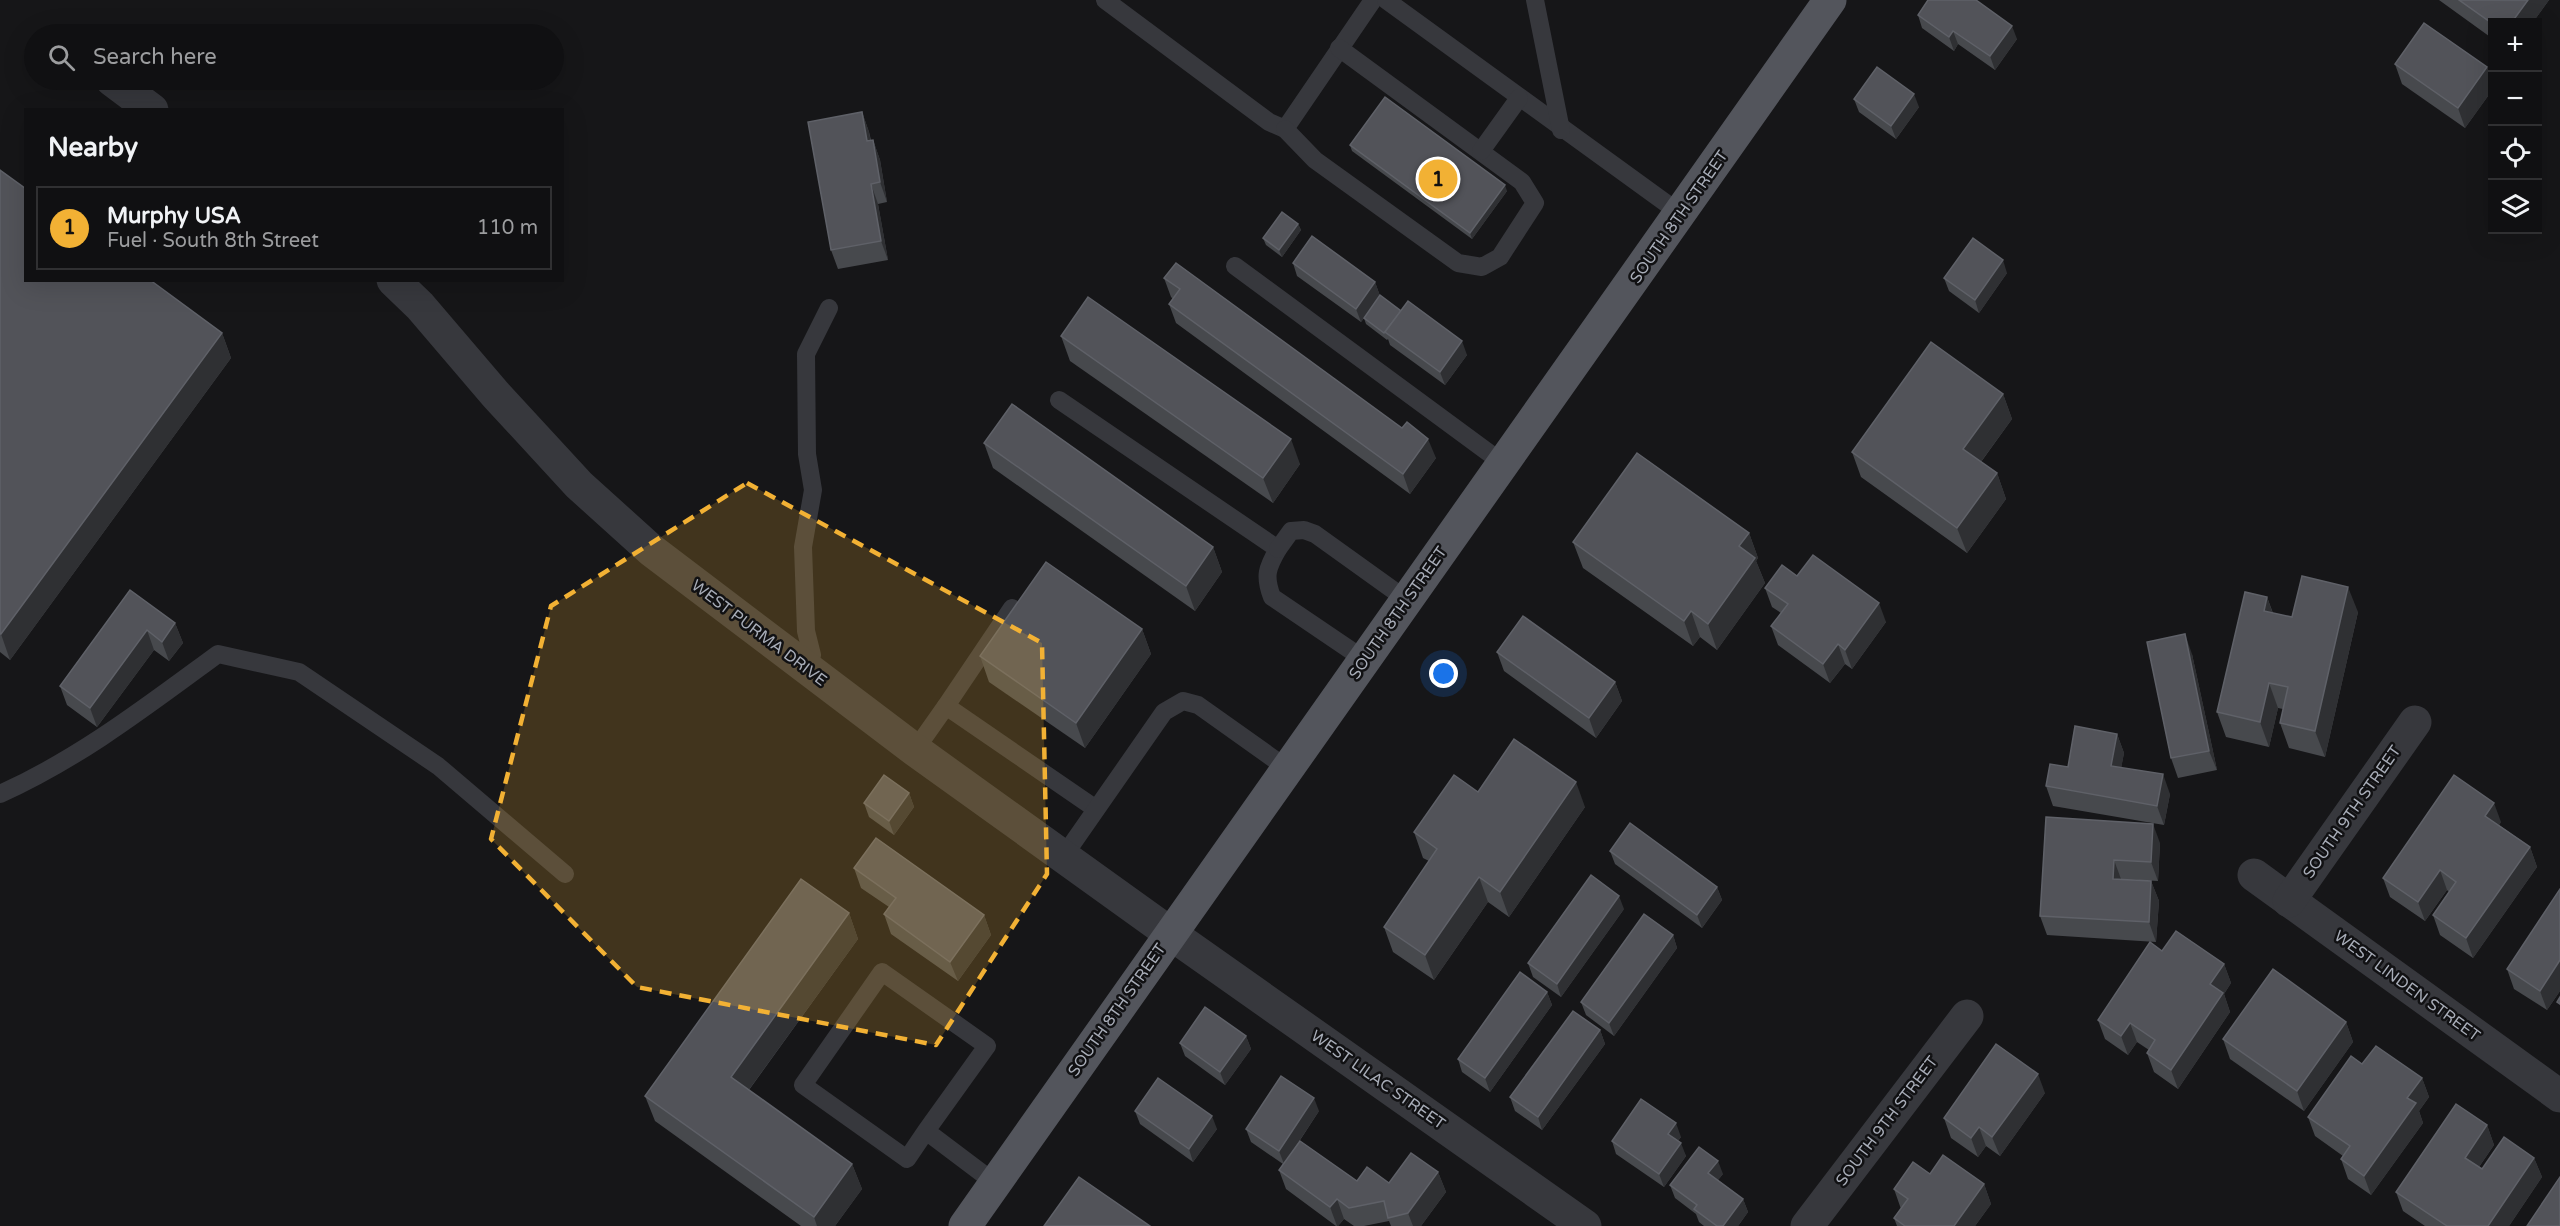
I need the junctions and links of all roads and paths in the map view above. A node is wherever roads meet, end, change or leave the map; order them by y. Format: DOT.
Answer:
graph roads {
  1 [pos="1105,0"];
  2 [pos="1373,0"];
  3 [pos="1386,0"];
  4 [pos="1535,0"];
  5 [pos="1821,3"];
  6 [pos="1339,48"];
  7 [pos="125,90"];
  8 [pos="1519,98"];
  9 [pos="149,108"];
  10 [pos="1285,129"];
  11 [pos="1561,130"];
  12 [pos="1481,151"];
  13 [pos="1681,214"];
  14 [pos="1235,266"];
  15 [pos="395,282"];
  16 [pos="829,308"];
  17 [pos="1059,400"];
  18 [pos="1504,464"];
  19 [pos="1278,549"];
  20 [pos="1407,600"];
  21 [pos="1012,608"];
  22 [pos="1365,660"];
  23 [pos="805,668"];
  24 [pos="946,706"];
  25 [pos="2415,722"];
  26 [pos="915,750"];
  27 [pos="1288,769"];
  28 [pos="0,794"];
  29 [pos="1096,809"];
  30 [pos="1063,857"];
  31 [pos="565,874"];
  32 [pos="2254,876"];
  33 [pos="2289,901"];
  34 [pos="1170,934"];
  35 [pos="1967,1016"];
  36 [pos="2560,1096"];
  37 [pos="926,1131"];
  38 [pos="995,1183"];
  39 [pos="965,1226"];
  40 [pos="1585,1226"];
  41 [pos="1807,1226"];
  1 -- 10 [label="lane"];
  2 -- 6 [label="lane"];
  3 -- 8 [label="lane"];
  4 -- 11 [label="lane"];
  5 -- 13 [label="main road, SOUTH 8TH STREET"];
  6 -- 10 [label="lane"];
  6 -- 12 [label="lane"];
  7 -- 9 [label="street"];
  8 -- 11 [label="lane"];
  8 -- 12 [label="lane"];
  10 -- 12 [label="lane"];
  11 -- 13 [label="lane"];
  13 -- 18 [label="main road, SOUTH 8TH STREET"];
  14 -- 18 [label="lane"];
  15 -- 23 [label="street, WEST PURMA DRIVE"];
  16 -- 23 [label="lane"];
  17 -- 19 [label="lane"];
  18 -- 20 [label="main road, SOUTH 8TH STREET"];
  19 -- 20 [label="lane"];
  19 -- 22 [label="lane"];
  20 -- 22 [label="main road, SOUTH 8TH STREET"];
  21 -- 24 [label="lane"];
  22 -- 27 [label="main road, SOUTH 8TH STREET"];
  23 -- 26 [label="street, WEST PURMA DRIVE"];
  24 -- 26 [label="lane"];
  24 -- 29 [label="lane"];
  25 -- 33 [label="street, SOUTH 9TH STREET"];
  26 -- 30 [label="street, WEST PURMA DRIVE"];
  27 -- 29 [label="lane"];
  27 -- 34 [label="main road, SOUTH 8TH STREET"];
  28 -- 31 [label="lane"];
  29 -- 30 [label="lane"];
  30 -- 34 [label="street, WEST PURMA DRIVE"];
  32 -- 33 [label="street, WEST LINDEN STREET"];
  33 -- 36 [label="street, WEST LINDEN STREET"];
  34 -- 38 [label="main road, SOUTH 8TH STREET"];
  34 -- 40 [label="street, WEST LILAC STREET"];
  35 -- 41 [label="street, SOUTH 9TH STREET"];
  37 -- 37 [label="lane"];
  37 -- 38 [label="lane"];
  38 -- 39 [label="main road, SOUTH 8TH STREET"];
}
